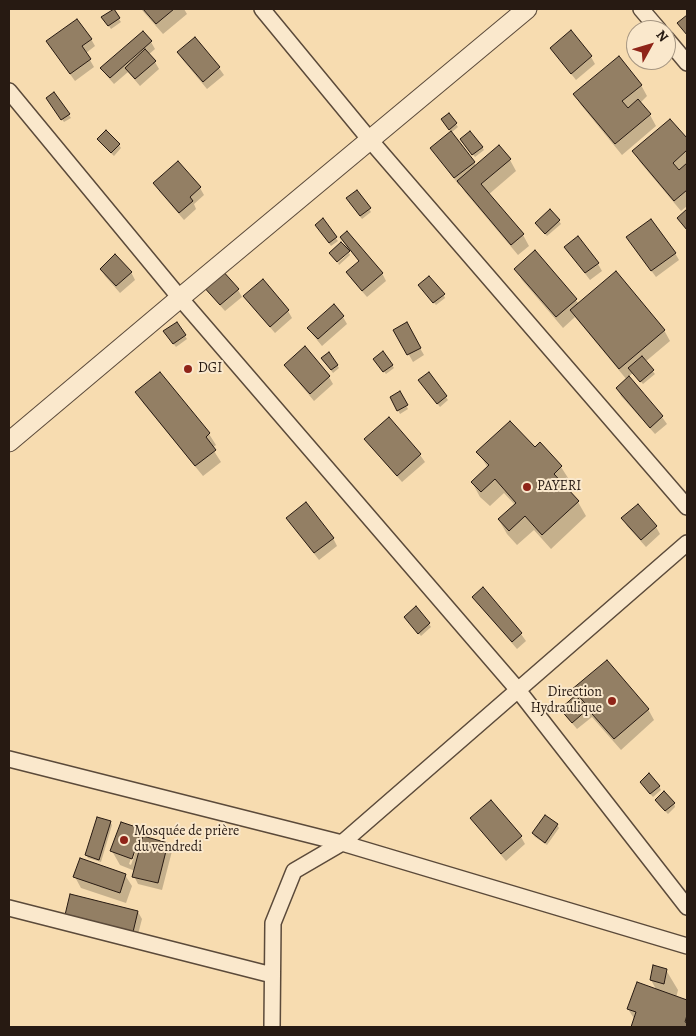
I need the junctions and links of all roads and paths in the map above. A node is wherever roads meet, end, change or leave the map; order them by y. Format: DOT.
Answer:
graph roads {
  1 [pos="262,9"];
  2 [pos="527,9"];
  3 [pos="641,9"];
  4 [pos="650,20"];
  5 [pos="676,50"];
  6 [pos="687,63"];
  7 [pos="9,91"];
  8 [pos="370,140"];
  9 [pos="180,298"];
  10 [pos="9,442"];
  11 [pos="687,507"];
  12 [pos="687,543"];
  13 [pos="518,690"];
  14 [pos="9,759"];
  15 [pos="342,844"];
  16 [pos="687,907"];
  17 [pos="9,908"];
  18 [pos="687,946"];
  19 [pos="272,975"];
  20 [pos="272,1027"];
  1 -- 8 [label="street"];
  2 -- 8 [label="street"];
  3 -- 4 [label="street"];
  5 -- 6 [label="street"];
  7 -- 9 [label="street"];
  8 -- 9 [label="street"];
  8 -- 11 [label="street"];
  9 -- 10 [label="street"];
  9 -- 13 [label="street"];
  12 -- 13 [label="street"];
  13 -- 15 [label="street"];
  13 -- 16 [label="street"];
  14 -- 15 [label="street"];
  15 -- 18 [label="street"];
  15 -- 19 [label="street"];
  17 -- 19 [label="street"];
  19 -- 20 [label="street"];
}
